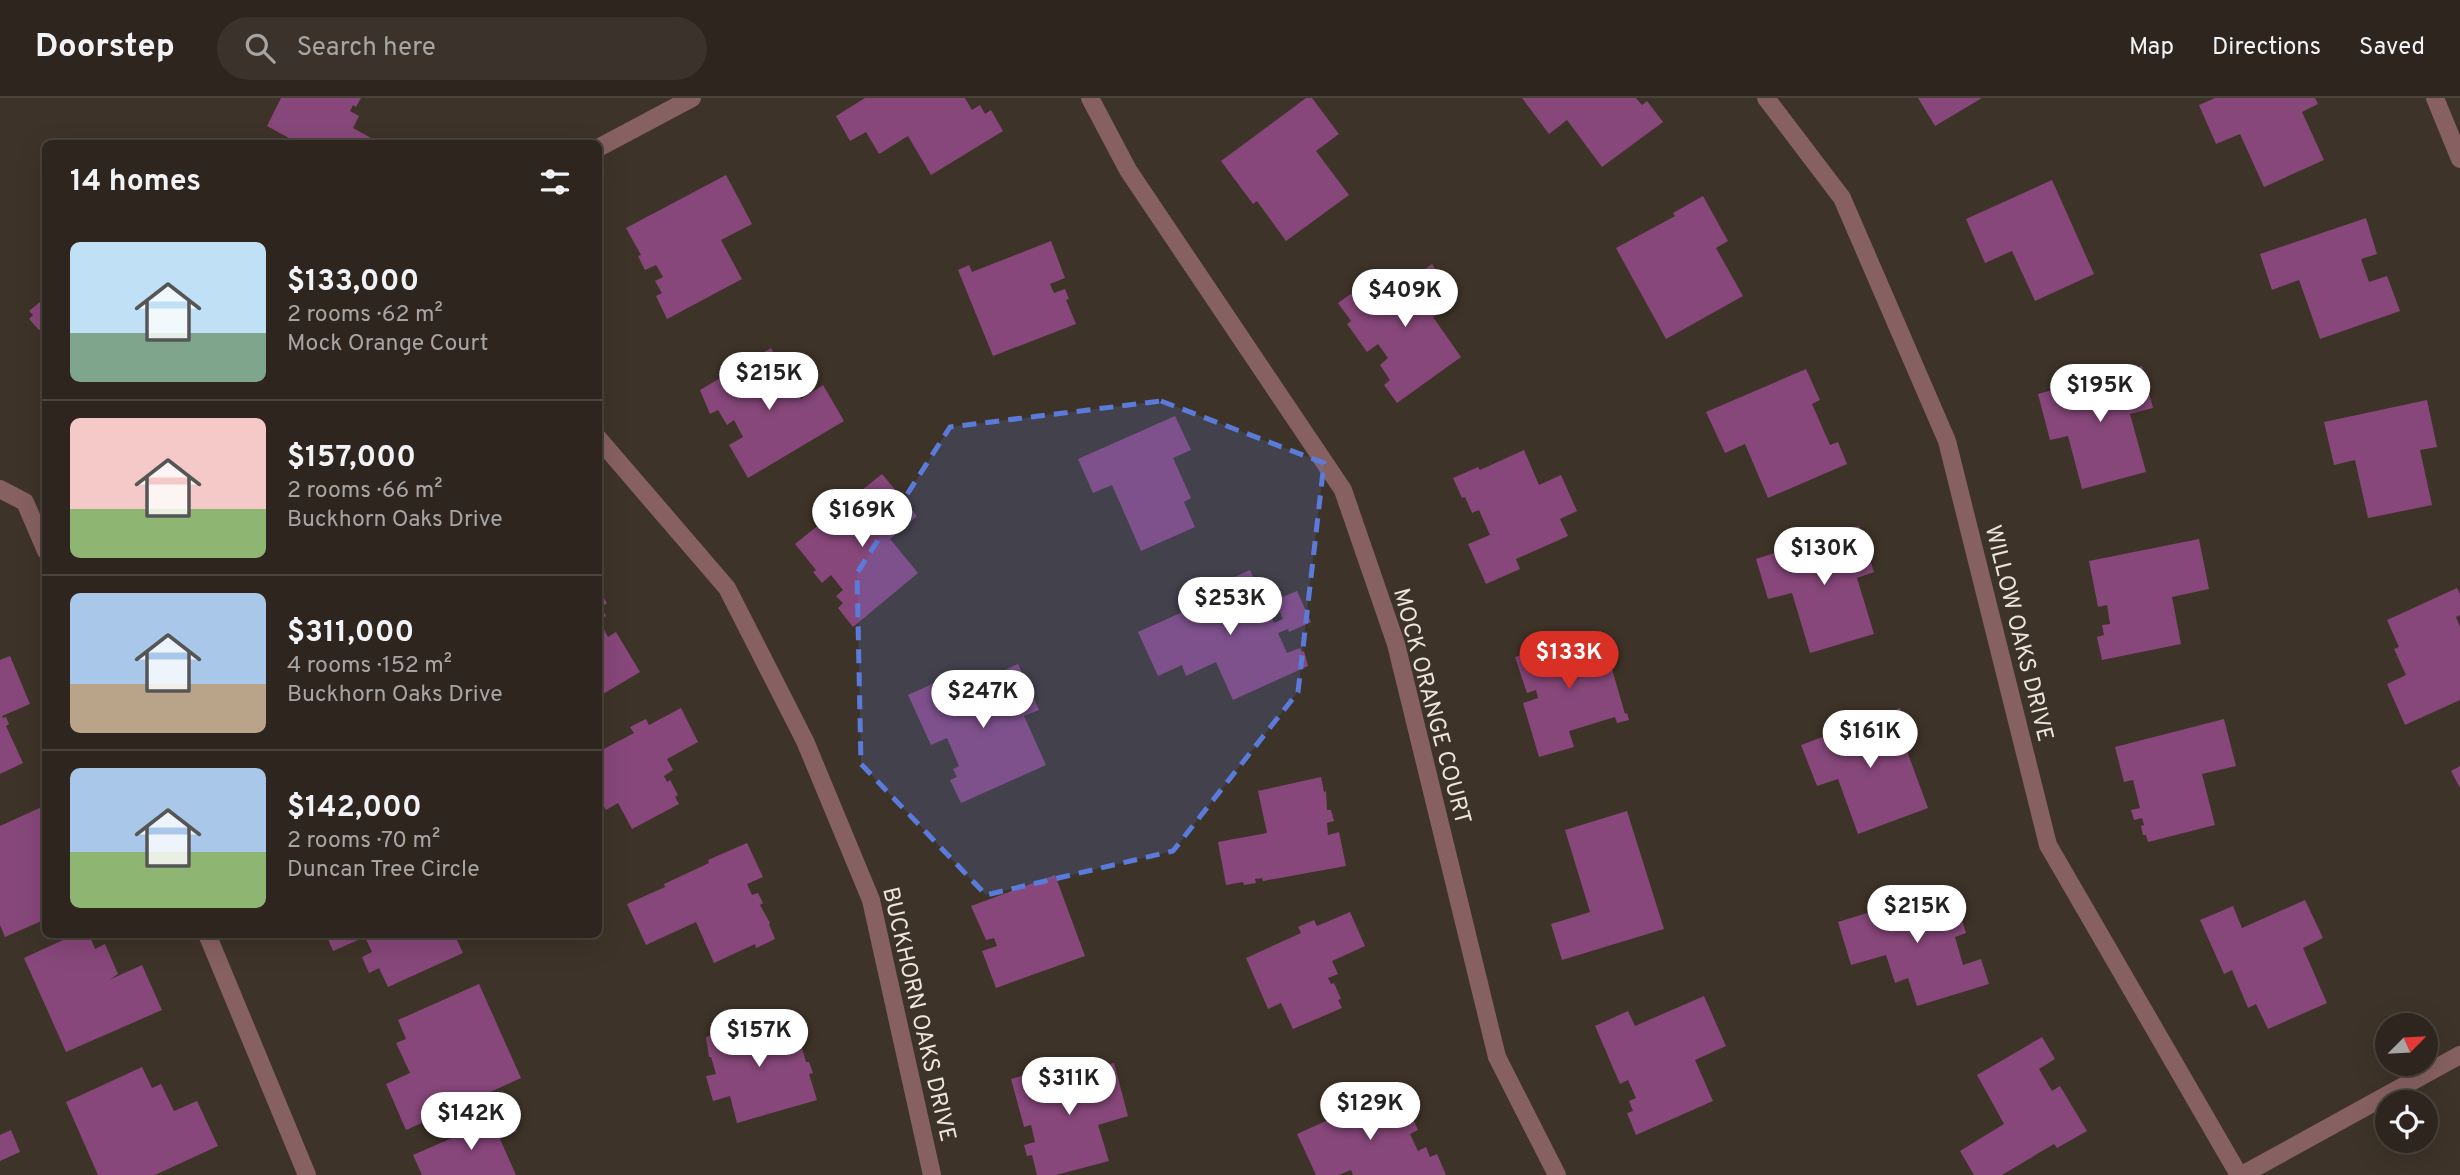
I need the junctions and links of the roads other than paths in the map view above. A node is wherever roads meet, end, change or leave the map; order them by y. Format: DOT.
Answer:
graph roads {
  1 [pos="692,98"];
  2 [pos="1090,98"];
  3 [pos="1766,98"];
  4 [pos="2435,98"];
  5 [pos="602,146"];
  6 [pos="2460,159"];
  7 [pos="602,443"];
  8 [pos="0,489"];
  9 [pos="42,542"];
  10 [pos="208,938"];
  11 [pos="2460,1055"];
  12 [pos="307,1175"];
  13 [pos="932,1175"];
  14 [pos="1558,1175"];
  15 [pos="2241,1175"];
  1 -- 5 [label="street"];
  2 -- 14 [label="street, MOCK ORANGE COURT"];
  3 -- 15 [label="street, WILLOW OAKS DRIVE"];
  4 -- 6 [label="street"];
  7 -- 13 [label="street, BUCKHORN OAKS DRIVE"];
  8 -- 9 [label="street"];
  10 -- 12 [label="street"];
  11 -- 15 [label="street"];
}
